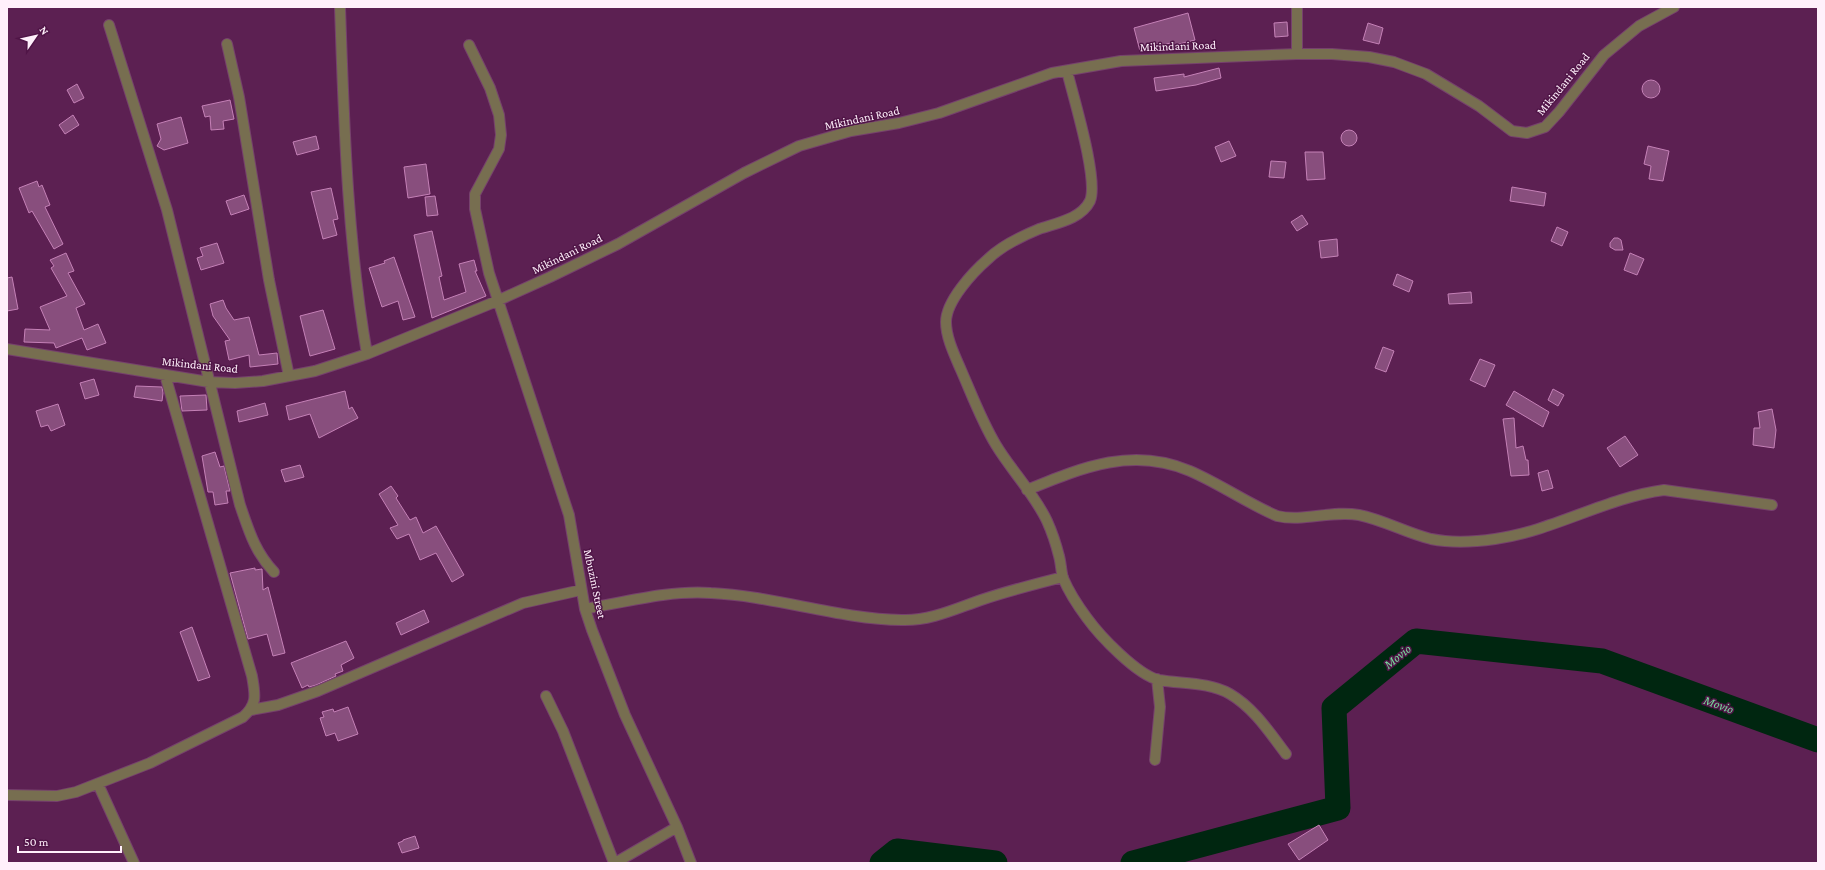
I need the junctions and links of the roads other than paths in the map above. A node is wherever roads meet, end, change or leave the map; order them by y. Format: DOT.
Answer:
graph roads {
  1 [pos="340,7"];
  2 [pos="1297,7"];
  3 [pos="1674,7"];
  4 [pos="109,25"];
  5 [pos="227,44"];
  6 [pos="469,44"];
  7 [pos="1297,54"];
  8 [pos="1067,71"];
  9 [pos="497,301"];
  10 [pos="7,348"];
  11 [pos="367,354"];
  12 [pos="165,375"];
  13 [pos="289,376"];
  14 [pos="209,382"];
  15 [pos="1027,490"];
  16 [pos="1772,505"];
  17 [pos="274,572"];
  18 [pos="1063,577"];
  19 [pos="581,590"];
  20 [pos="585,608"];
  21 [pos="1157,680"];
  22 [pos="546,696"];
  23 [pos="250,710"];
  24 [pos="1286,754"];
  25 [pos="1155,760"];
  26 [pos="98,784"];
  27 [pos="7,795"];
  28 [pos="677,827"];
  29 [pos="134,863"];
  30 [pos="615,863"];
  31 [pos="692,863"];
  1 -- 11 [label="street"];
  2 -- 7 [label="street"];
  3 -- 7 [label="street, Mikindani Road"];
  4 -- 14 [label="street"];
  5 -- 13 [label="street"];
  6 -- 9 [label="street, Mbuzini Street"];
  7 -- 8 [label="street, Mikindani Road"];
  8 -- 9 [label="street, Mikindani Road"];
  8 -- 15 [label="street"];
  9 -- 11 [label="street, Mikindani Road"];
  9 -- 19 [label="street, Mbuzini Street"];
  10 -- 12 [label="street, Mikindani Road"];
  11 -- 13 [label="street, Mikindani Road"];
  12 -- 14 [label="street, Mikindani Road"];
  12 -- 23 [label="street"];
  13 -- 14 [label="street, Mikindani Road"];
  14 -- 17 [label="street"];
  15 -- 16 [label="street"];
  15 -- 18 [label="street"];
  18 -- 20 [label="street"];
  18 -- 21 [label="street"];
  19 -- 20 [label="street, Mbuzini Street"];
  19 -- 23 [label="street"];
  20 -- 28 [label="street, Mbuzini Street"];
  21 -- 24 [label="street"];
  21 -- 25 [label="street"];
  22 -- 30 [label="street"];
  23 -- 26 [label="street"];
  26 -- 27 [label="street"];
  26 -- 29 [label="street"];
  28 -- 30 [label="street"];
  28 -- 31 [label="street, Mbuzini Street"];
}
